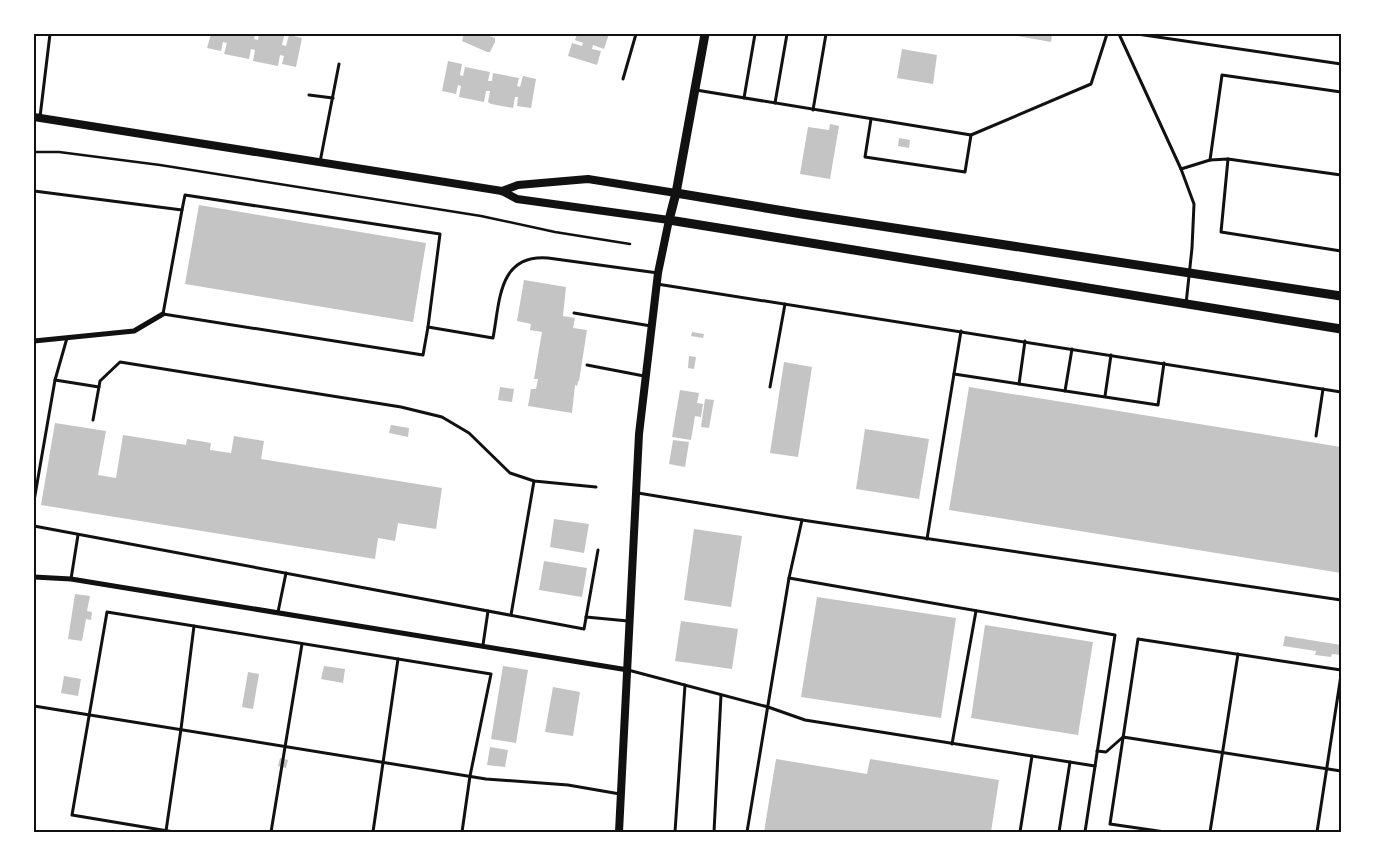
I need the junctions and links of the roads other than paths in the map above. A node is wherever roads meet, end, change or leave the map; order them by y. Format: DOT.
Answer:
graph roads {
  1 [pos="50,34"];
  2 [pos="636,34"];
  3 [pos="705,34"];
  4 [pos="755,34"];
  5 [pos="787,34"];
  6 [pos="826,34"];
  7 [pos="1107,34"];
  8 [pos="1119,34"];
  9 [pos="1137,34"];
  10 [pos="340,64"];
  11 [pos="1341,64"];
  12 [pos="623,79"];
  13 [pos="695,90"];
  14 [pos="1341,92"];
  15 [pos="309,95"];
  16 [pos="333,98"];
  17 [pos="744,98"];
  18 [pos="775,103"];
  19 [pos="813,110"];
  20 [pos="37,117"];
  21 [pos="871,119"];
  22 [pos="971,135"];
  23 [pos="1228,159"];
  24 [pos="1210,160"];
  25 [pos="320,162"];
  26 [pos="1181,169"];
  27 [pos="1341,175"];
  28 [pos="34,191"];
  29 [pos="502,191"];
  30 [pos="676,193"];
  31 [pos="182,210"];
  32 [pos="669,220"];
  33 [pos="1341,251"];
  34 [pos="1190,272"];
  35 [pos="658,273"];
  36 [pos="657,284"];
  37 [pos="1341,296"];
  38 [pos="785,304"];
  39 [pos="1186,304"];
  40 [pos="574,313"];
  41 [pos="163,314"];
  42 [pos="651,326"];
  43 [pos="428,328"];
  44 [pos="1341,328"];
  45 [pos="962,331"];
  46 [pos="68,337"];
  47 [pos="34,341"];
  48 [pos="1025,341"];
  49 [pos="1072,349"];
  50 [pos="1111,355"];
  51 [pos="1164,363"];
  52 [pos="587,365"];
  53 [pos="954,374"];
  54 [pos="645,376"];
  55 [pos="55,380"];
  56 [pos="1018,384"];
  57 [pos="99,387"];
  58 [pos="770,387"];
  59 [pos="1323,389"];
  60 [pos="1066,390"];
  61 [pos="1341,392"];
  62 [pos="1105,397"];
  63 [pos="93,420"];
  64 [pos="1316,436"];
  65 [pos="534,481"];
  66 [pos="596,487"];
  67 [pos="637,493"];
  68 [pos="34,501"];
  69 [pos="802,520"];
  70 [pos="34,526"];
  71 [pos="78,534"];
  72 [pos="927,539"];
  73 [pos="598,550"];
  74 [pos="286,573"];
  75 [pos="34,577"];
  76 [pos="789,578"];
  77 [pos="71,579"];
  78 [pos="1341,600"];
  79 [pos="488,611"];
  80 [pos="976,611"];
  81 [pos="278,612"];
  82 [pos="511,615"];
  83 [pos="586,616"];
  84 [pos="630,621"];
  85 [pos="194,626"];
  86 [pos="302,644"];
  87 [pos="483,646"];
  88 [pos="1238,654"];
  89 [pos="398,659"];
  90 [pos="628,670"];
  91 [pos="1341,670"];
  92 [pos="1341,675"];
  93 [pos="685,685"];
  94 [pos="721,695"];
  95 [pos="34,706"];
  96 [pos="768,707"];
  97 [pos="90,715"];
  98 [pos="181,729"];
  99 [pos="1123,737"];
  100 [pos="952,744"];
  101 [pos="284,745"];
  102 [pos="1097,751"];
  103 [pos="1223,752"];
  104 [pos="1032,756"];
  105 [pos="383,762"];
  106 [pos="1070,762"];
  107 [pos="1095,766"];
  108 [pos="1327,769"];
  109 [pos="1341,771"];
  110 [pos="470,776"];
  111 [pos="621,794"];
  112 [pos="166,831"];
  113 [pos="174,832"];
  114 [pos="271,832"];
  115 [pos="373,832"];
  116 [pos="462,832"];
  117 [pos="619,832"];
  118 [pos="675,832"];
  119 [pos="714,832"];
  120 [pos="747,832"];
  121 [pos="1020,832"];
  122 [pos="1059,832"];
  123 [pos="1085,832"];
  124 [pos="1165,832"];
  125 [pos="1210,832"];
  126 [pos="1317,832"];
  1 -- 20 [label="lane"];
  2 -- 12 [label="lane"];
  3 -- 13 [label="main road"];
  4 -- 17 [label="lane"];
  5 -- 18 [label="lane"];
  6 -- 19 [label="lane"];
  7 -- 22 [label="lane"];
  8 -- 26 [label="lane"];
  9 -- 11 [label="lane"];
  10 -- 16 [label="lane"];
  13 -- 17 [label="lane"];
  13 -- 30 [label="main road"];
  14 -- 24 [label="lane"];
  15 -- 16 [label="lane"];
  16 -- 25 [label="lane"];
  17 -- 18 [label="lane"];
  18 -- 19 [label="lane"];
  19 -- 21 [label="lane"];
  20 -- 25 [label="street"];
  21 -- 22 [label="lane"];
  21 -- 22 [label="lane"];
  23 -- 24 [label="lane"];
  23 -- 27 [label="lane"];
  23 -- 33 [label="lane"];
  24 -- 26 [label="lane"];
  25 -- 29 [label="street"];
  26 -- 34 [label="lane"];
  28 -- 31 [label="lane"];
  29 -- 30 [label="street"];
  29 -- 32 [label="street"];
  30 -- 32 [label="main road"];
  30 -- 34 [label="main road"];
  31 -- 41 [label="lane"];
  31 -- 43 [label="lane"];
  32 -- 35 [label="street"];
  32 -- 39 [label="main road"];
  34 -- 37 [label="main road"];
  34 -- 39 [label="lane"];
  35 -- 36 [label="street"];
  35 -- 43 [label="lane"];
  36 -- 38 [label="lane"];
  36 -- 42 [label="street"];
  38 -- 45 [label="lane"];
  38 -- 58 [label="lane"];
  39 -- 44 [label="main road"];
  40 -- 42 [label="lane"];
  41 -- 43 [label="lane"];
  41 -- 46 [label="street"];
  42 -- 54 [label="street"];
  45 -- 48 [label="lane"];
  45 -- 53 [label="lane"];
  46 -- 47 [label="street"];
  46 -- 55 [label="lane"];
  48 -- 49 [label="lane"];
  48 -- 56 [label="lane"];
  49 -- 50 [label="lane"];
  49 -- 60 [label="lane"];
  50 -- 51 [label="lane"];
  50 -- 62 [label="lane"];
  51 -- 59 [label="lane"];
  51 -- 62 [label="lane"];
  52 -- 54 [label="lane"];
  53 -- 56 [label="lane"];
  53 -- 72 [label="lane"];
  54 -- 67 [label="street"];
  55 -- 57 [label="lane"];
  55 -- 68 [label="lane"];
  56 -- 60 [label="lane"];
  57 -- 63 [label="lane"];
  57 -- 65 [label="lane"];
  59 -- 61 [label="lane"];
  59 -- 64 [label="lane"];
  60 -- 62 [label="lane"];
  65 -- 66 [label="lane"];
  65 -- 82 [label="lane"];
  67 -- 69 [label="lane"];
  67 -- 84 [label="street"];
  69 -- 72 [label="lane"];
  69 -- 76 [label="lane"];
  70 -- 71 [label="lane"];
  71 -- 74 [label="lane"];
  71 -- 77 [label="lane"];
  72 -- 78 [label="lane"];
  73 -- 83 [label="lane"];
  74 -- 79 [label="lane"];
  74 -- 81 [label="lane"];
  75 -- 77 [label="street"];
  76 -- 80 [label="lane"];
  76 -- 96 [label="lane"];
  77 -- 81 [label="street"];
  79 -- 82 [label="lane"];
  79 -- 87 [label="lane"];
  80 -- 100 [label="lane"];
  80 -- 102 [label="lane"];
  81 -- 87 [label="street"];
  82 -- 83 [label="lane"];
  83 -- 84 [label="lane"];
  84 -- 90 [label="street"];
  85 -- 86 [label="lane"];
  85 -- 97 [label="lane"];
  85 -- 98 [label="lane"];
  86 -- 89 [label="lane"];
  86 -- 101 [label="lane"];
  87 -- 90 [label="street"];
  88 -- 91 [label="lane"];
  88 -- 99 [label="lane"];
  88 -- 103 [label="lane"];
  89 -- 105 [label="lane"];
  89 -- 110 [label="lane"];
  90 -- 93 [label="lane"];
  90 -- 111 [label="street"];
  92 -- 108 [label="lane"];
  93 -- 94 [label="lane"];
  93 -- 118 [label="lane"];
  94 -- 96 [label="lane"];
  94 -- 119 [label="lane"];
  95 -- 97 [label="lane"];
  96 -- 100 [label="lane"];
  96 -- 120 [label="lane"];
  97 -- 98 [label="lane"];
  97 -- 112 [label="lane"];
  98 -- 101 [label="lane"];
  98 -- 112 [label="lane"];
  99 -- 102 [label="lane"];
  99 -- 103 [label="lane"];
  99 -- 124 [label="lane"];
  100 -- 104 [label="lane"];
  101 -- 105 [label="lane"];
  101 -- 114 [label="lane"];
  102 -- 107 [label="lane"];
  103 -- 108 [label="lane"];
  103 -- 125 [label="lane"];
  104 -- 106 [label="lane"];
  104 -- 121 [label="lane"];
  105 -- 110 [label="lane"];
  105 -- 115 [label="lane"];
  106 -- 107 [label="lane"];
  106 -- 122 [label="lane"];
  107 -- 123 [label="lane"];
  108 -- 109 [label="lane"];
  108 -- 126 [label="lane"];
  110 -- 111 [label="lane"];
  110 -- 116 [label="lane"];
  111 -- 117 [label="street"];
  112 -- 113 [label="lane"];
}
